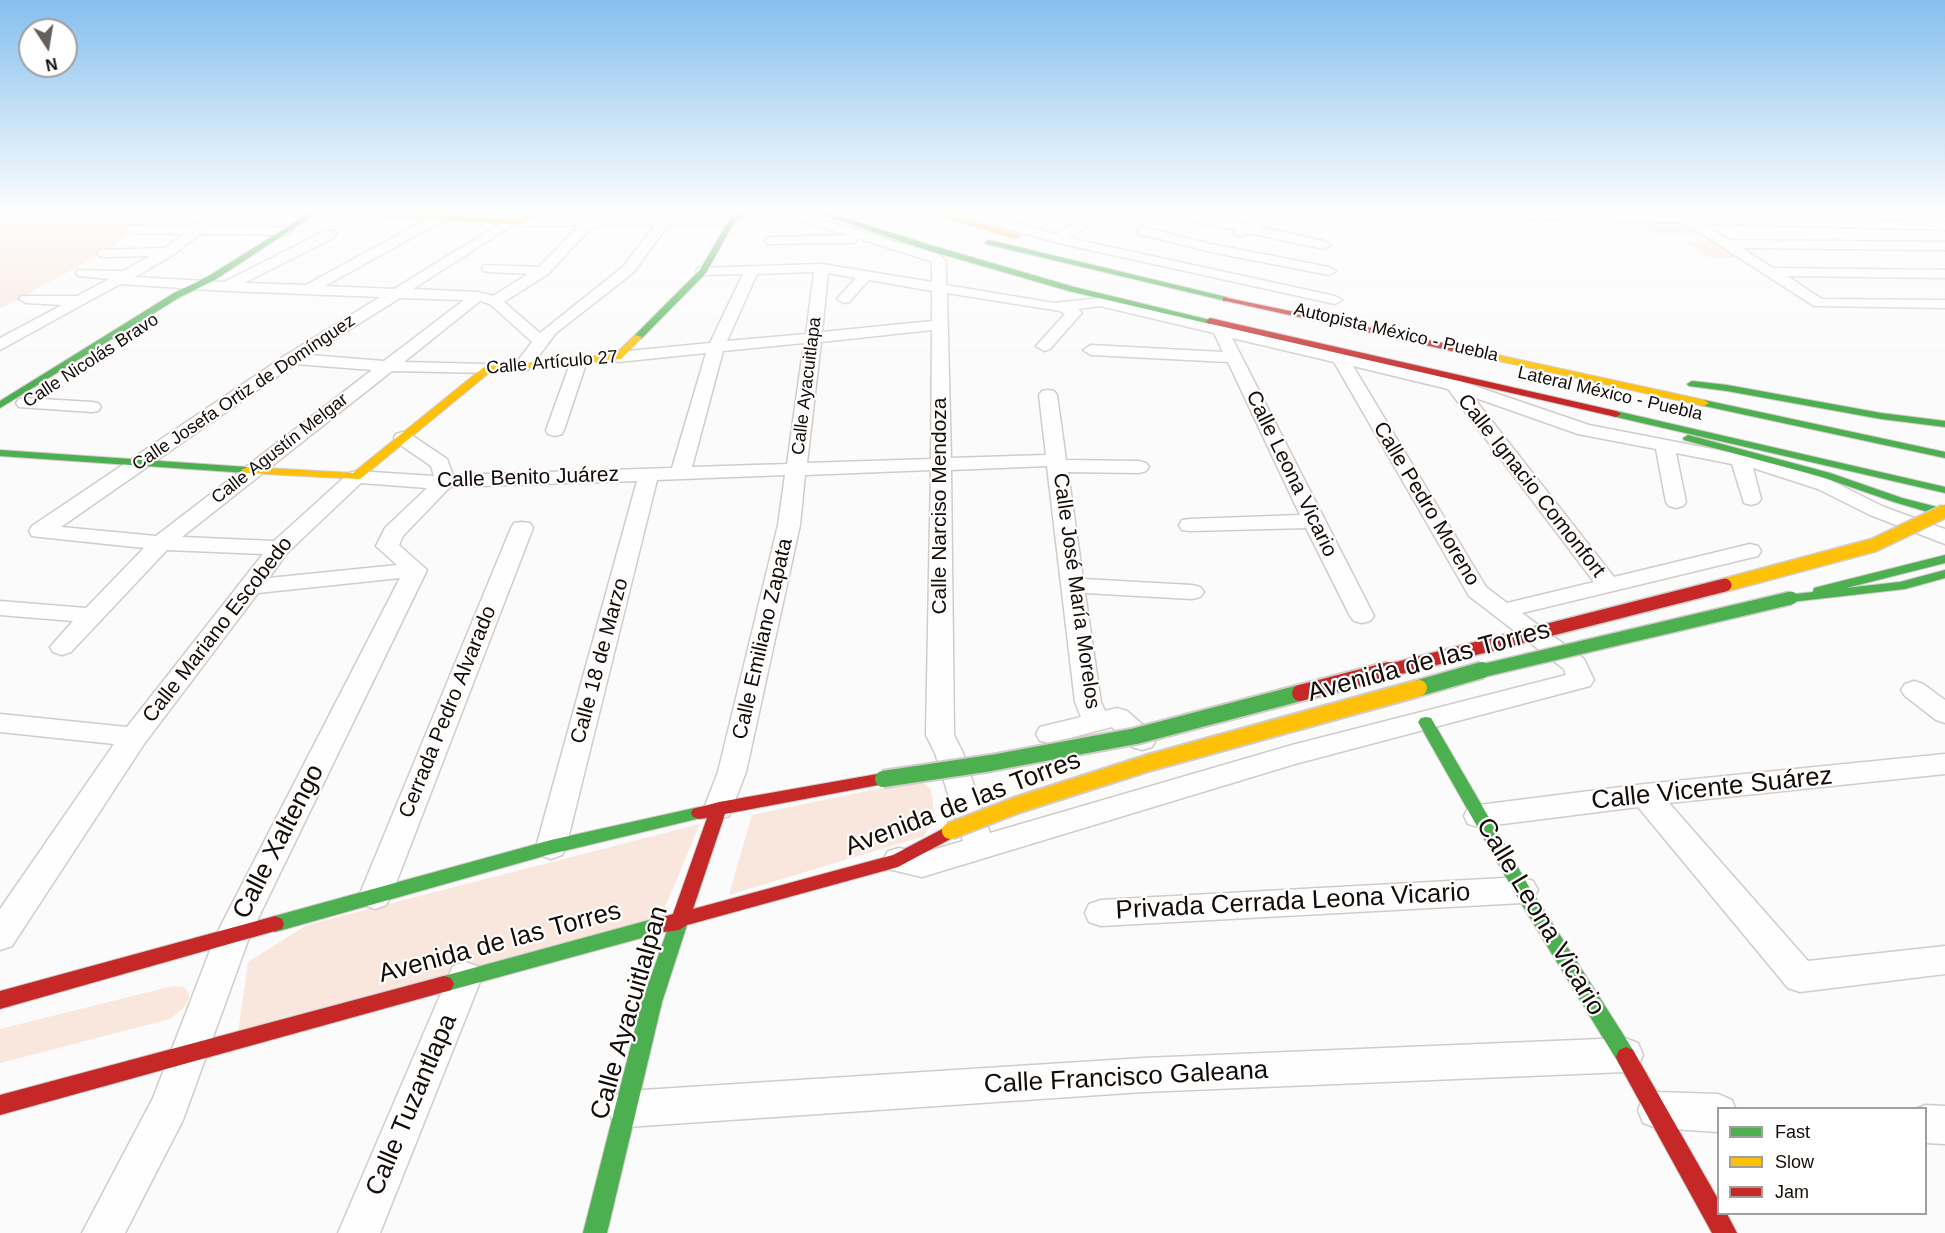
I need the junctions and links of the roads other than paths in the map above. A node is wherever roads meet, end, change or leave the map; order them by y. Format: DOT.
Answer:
graph roads {
  1 [pos="822,268"];
  2 [pos="140,269"];
  3 [pos="227,269"];
  4 [pos="262,269"];
  5 [pos="347,269"];
  6 [pos="437,269"];
  7 [pos="499,269"];
  8 [pos="545,269"];
  9 [pos="628,269"];
  10 [pos="752,269"];
  11 [pos="784,269"];
  12 [pos="826,269"];
  13 [pos="939,269"];
  14 [pos="992,269"];
  15 [pos="1053,269"];
  16 [pos="1094,269"];
  17 [pos="1148,269"];
  18 [pos="1187,269"];
  19 [pos="1316,269"];
  20 [pos="1764,269"];
  21 [pos="543,271"];
  22 [pos="703,271"];
  23 [pos="1329,271"];
  24 [pos="1769,272"];
  25 [pos="83,273"];
  26 [pos="867,274"];
  27 [pos="1945,274"];
  28 [pos="124,278"];
  29 [pos="203,284"];
  30 [pos="226,287"];
  31 [pos="939,287"];
  32 [pos="308,290"];
  33 [pos="398,292"];
  34 [pos="26,299"];
  35 [pos="487,299"];
  36 [pos="843,299"];
  37 [pos="1335,300"];
  38 [pos="83,301"];
  39 [pos="1945,304"];
  40 [pos="1064,307"];
  41 [pos="1172,319"];
  42 [pos="939,325"];
  43 [pos="1221,331"];
  44 [pos="1153,332"];
  45 [pos="812,338"];
  46 [pos="1479,340"];
  47 [pos="5,341"];
  48 [pos="540,341"];
  49 [pos="1044,346"];
  50 [pos="716,348"];
  51 [pos="1091,350"];
  52 [pos="618,357"];
  53 [pos="1233,357"];
  54 [pos="292,358"];
  55 [pos="1341,360"];
  56 [pos="579,361"];
  57 [pos="386,366"];
  58 [pos="522,366"];
  59 [pos="486,369"];
  60 [pos="1454,385"];
  61 [pos="1516,391"];
  62 [pos="1048,395"];
  63 [pos="2,402"];
  64 [pos="25,403"];
  65 [pos="92,407"];
  66 [pos="0,419"];
  67 [pos="1945,424"];
  68 [pos="555,430"];
  69 [pos="404,438"];
  70 [pos="1945,438"];
  71 [pos="1665,445"];
  72 [pos="0,453"];
  73 [pos="1945,455"];
  74 [pos="1748,457"];
  75 [pos="140,463"];
  76 [pos="1057,463"];
  77 [pos="941,464"];
  78 [pos="1139,467"];
  79 [pos="796,468"];
  80 [pos="252,470"];
  81 [pos="680,473"];
  82 [pos="649,474"];
  83 [pos="1945,476"];
  84 [pos="356,477"];
  85 [pos="445,481"];
  86 [pos="1945,490"];
  87 [pos="1752,499"];
  88 [pos="1676,502"];
  89 [pos="1945,512"];
  90 [pos="1313,521"];
  91 [pos="1190,525"];
  92 [pos="522,528"];
  93 [pos="1945,537"];
  94 [pos="161,543"];
  95 [pos="279,548"];
  96 [pos="1750,551"];
  97 [pos="1945,559"];
  98 [pos="416,570"];
  99 [pos="1945,574"];
  100 [pos="1073,585"];
  101 [pos="1609,586"];
  102 [pos="251,587"];
  103 [pos="1192,592"];
  104 [pos="1791,598"];
  105 [pos="0,608"];
  106 [pos="1502,610"];
  107 [pos="93,616"];
  108 [pos="1362,616"];
  109 [pos="62,647"];
  110 [pos="1945,688"];
  111 [pos="1945,714"];
  112 [pos="1096,722"];
  113 [pos="1426,722"];
  114 [pos="0,723"];
  115 [pos="134,737"];
  116 [pos="949,753"];
  117 [pos="1945,764"];
  118 [pos="1193,786"];
  119 [pos="820,790"];
  120 [pos="1645,795"];
  121 [pos="719,808"];
  122 [pos="1479,816"];
  123 [pos="551,847"];
  124 [pos="980,848"];
  125 [pos="898,860"];
  126 [pos="1522,890"];
  127 [pos="375,896"];
  128 [pos="1101,913"];
  129 [pos="681,919"];
  130 [pos="232,935"];
  131 [pos="0,936"];
  132 [pos="1945,960"];
  133 [pos="465,977"];
  134 [pos="0,1000"];
  135 [pos="188,1053"];
  136 [pos="1625,1055"];
  137 [pos="0,1105"];
  138 [pos="627,1109"];
  139 [pos="1657,1110"];
  140 [pos="1717,1113"];
  141 [pos="1927,1124"];
  142 [pos="1945,1125"];
  143 [pos="103,1233"];
  144 [pos="359,1233"];
  145 [pos="596,1233"];
  146 [pos="1725,1233"];
  1 -- 45 [label="street, Calle Ayacuitlapa"];
  2 -- 28 [label="street"];
  3 -- 29 [label="main road, Calle Nicolás Bravo"];
  4 -- 30 [label="street"];
  5 -- 32 [label="street"];
  6 -- 33 [label="street, Calle Josefa Ortiz de Domínguez"];
  7 -- 21 [label="street"];
  8 -- 21 [label="street"];
  9 -- 48 [label="street"];
  10 -- 11 [label="street"];
  10 -- 22 [label="street"];
  10 -- 50 [label="street"];
  12 -- 26 [label="street"];
  13 -- 31 [label="street, Calle Narciso Mendoza"];
  14 -- 61 [label="main road, Lateral México - Puebla"];
  15 -- 83 [label="main road, Autopista México - Puebla"];
  16 -- 73 [label="main road, Autopista México - Puebla"];
  17 -- 46 [label="main road"];
  18 -- 37 [label="street"];
  19 -- 23 [label="street"];
  20 -- 24 [label="street"];
  21 -- 35 [label="street"];
  22 -- 52 [label="main road"];
  24 -- 27 [label="street"];
  24 -- 39 [label="street"];
  25 -- 28 [label="street"];
  26 -- 31 [label="street"];
  26 -- 36 [label="street"];
  28 -- 29 [label="street"];
  28 -- 38 [label="street"];
  29 -- 30 [label="street"];
  29 -- 63 [label="main road, Calle Nicolás Bravo"];
  29 -- 64 [label="main road, Calle Nicolás Bravo"];
  30 -- 32 [label="street"];
  31 -- 40 [label="street"];
  31 -- 42 [label="street, Calle Narciso Mendoza"];
  32 -- 33 [label="street"];
  33 -- 35 [label="street"];
  33 -- 54 [label="street, Calle Josefa Ortiz de Domínguez"];
  34 -- 38 [label="street"];
  35 -- 48 [label="street"];
  35 -- 57 [label="street, Calle Agustín Melgar"];
  38 -- 47 [label="street"];
  40 -- 41 [label="street"];
  40 -- 49 [label="street"];
  41 -- 43 [label="street"];
  41 -- 44 [label="street"];
  42 -- 45 [label="street, Calle Artículo 27"];
  42 -- 77 [label="street, Calle Narciso Mendoza"];
  43 -- 53 [label="street, Calle Leona Vicario"];
  43 -- 55 [label="street"];
  45 -- 50 [label="street, Calle Artículo 27"];
  45 -- 79 [label="street, Calle Ayacuitlapa"];
  48 -- 58 [label="street"];
  50 -- 52 [label="street, Calle Artículo 27"];
  50 -- 81 [label="street"];
  51 -- 53 [label="street"];
  52 -- 56 [label="main road, Calle Artículo 27"];
  53 -- 90 [label="street, Calle Leona Vicario"];
  54 -- 57 [label="street, Calle Artículo 27"];
  54 -- 75 [label="street, Calle Josefa Ortiz de Domínguez"];
  55 -- 60 [label="street"];
  55 -- 106 [label="street, Calle Pedro Moreno"];
  56 -- 58 [label="main road, Calle Artículo 27"];
  56 -- 68 [label="street"];
  57 -- 59 [label="street, Calle Artículo 27"];
  57 -- 80 [label="street, Calle Agustín Melgar"];
  58 -- 59 [label="main road, Calle Artículo 27"];
  59 -- 69 [label="main road, Calle Mariano Escobedo"];
  60 -- 71 [label="street"];
  60 -- 101 [label="street, Calle Ignacio Comonfort"];
  61 -- 74 [label="main road"];
  61 -- 86 [label="main road, Lateral México - Puebla"];
  62 -- 76 [label="street, Calle José María Morelos"];
  64 -- 65 [label="street"];
  64 -- 66 [label="main road, Calle Nicolás Bravo"];
  67 -- 70 [label="main road, Lateral México - Puebla"];
  69 -- 84 [label="main road, Calle Mariano Escobedo"];
  69 -- 85 [label="street"];
  71 -- 74 [label="street"];
  71 -- 88 [label="street"];
  72 -- 75 [label="main road, Calle Benito Juárez"];
  74 -- 87 [label="street"];
  74 -- 89 [label="main road"];
  74 -- 93 [label="street"];
  75 -- 80 [label="main road, Calle Benito Juárez"];
  75 -- 94 [label="street, Calle Josefa Ortiz de Domínguez"];
  76 -- 77 [label="street, Calle Benito Juárez"];
  76 -- 78 [label="street, Calle Benito Juárez"];
  76 -- 100 [label="street, Calle José María Morelos"];
  77 -- 79 [label="street, Calle Benito Juárez"];
  77 -- 116 [label="street, Calle Narciso Mendoza"];
  79 -- 81 [label="street, Calle Benito Juárez"];
  79 -- 121 [label="street, Calle Emiliano Zapata"];
  80 -- 84 [label="main road, Calle Benito Juárez"];
  80 -- 94 [label="street, Calle Agustín Melgar"];
  81 -- 82 [label="street, Calle Benito Juárez"];
  82 -- 85 [label="street, Calle Benito Juárez"];
  82 -- 123 [label="street, Calle 18 de Marzo"];
  84 -- 85 [label="street, Calle Benito Juárez"];
  84 -- 95 [label="street, Calle Mariano Escobedo"];
  85 -- 98 [label="street"];
  89 -- 119 [label="main road, Avenida de las Torres, bridge"];
  90 -- 91 [label="street"];
  90 -- 108 [label="street, Calle Leona Vicario"];
  92 -- 127 [label="street, Cerrada Pedro Alvarado"];
  94 -- 95 [label="street"];
  94 -- 107 [label="street, Calle Agustín Melgar"];
  95 -- 102 [label="street, Calle Mariano Escobedo"];
  96 -- 101 [label="street"];
  97 -- 104 [label="main road, Avenida de las Torres"];
  98 -- 102 [label="street"];
  98 -- 130 [label="street, Calle Xaltengo"];
  99 -- 104 [label="main road"];
  100 -- 103 [label="street"];
  100 -- 112 [label="street, Calle José María Morelos"];
  101 -- 106 [label="street"];
  102 -- 115 [label="street, Calle Mariano Escobedo"];
  104 -- 125 [label="main road, Avenida de las Torres, bridge"];
  105 -- 107 [label="street"];
  106 -- 113 [label="street, Calle Pedro Moreno"];
  107 -- 109 [label="street, Calle Agustín Melgar"];
  110 -- 111 [label="street"];
  112 -- 116 [label="street"];
  112 -- 118 [label="street"];
  113 -- 118 [label="street"];
  113 -- 122 [label="main road, Calle Leona Vicario"];
  114 -- 115 [label="street"];
  115 -- 131 [label="street, Calle Mariano Escobedo"];
  116 -- 119 [label="street"];
  116 -- 124 [label="street, Calle Narciso Mendoza"];
  117 -- 120 [label="street, Calle Vicente Suárez"];
  118 -- 124 [label="street"];
  119 -- 121 [label="main road, Avenida de las Torres"];
  120 -- 122 [label="street, Calle Vicente Suárez"];
  120 -- 132 [label="street"];
  121 -- 123 [label="main road, Avenida de las Torres"];
  121 -- 129 [label="main road, Calle Ayacuitlalpan"];
  122 -- 126 [label="main road, Calle Leona Vicario"];
  123 -- 127 [label="main road, Avenida de las Torres"];
  124 -- 125 [label="street"];
  125 -- 129 [label="main road, Avenida de las Torres"];
  126 -- 128 [label="street, Privada Cerrada Leona Vicario"];
  126 -- 136 [label="main road, Calle Leona Vicario"];
  127 -- 130 [label="main road, Avenida de las Torres"];
  129 -- 133 [label="main road, Avenida de las Torres"];
  129 -- 138 [label="main road, Calle Ayacuitlalpan"];
  130 -- 134 [label="main road, Avenida de las Torres"];
  130 -- 135 [label="street, Calle Xaltengo"];
  133 -- 135 [label="main road, Avenida de las Torres"];
  133 -- 144 [label="street, Calle Tuzantlapa"];
  135 -- 137 [label="main road, Avenida de las Torres"];
  135 -- 143 [label="street, Calle Xaltengo"];
  136 -- 138 [label="street, Calle Francisco Galeana"];
  136 -- 139 [label="main road, Calle Leona Vicario"];
  138 -- 145 [label="main road, Calle Ayacuitlalpan"];
  139 -- 140 [label="street"];
  139 -- 146 [label="main road, Calle Leona Vicario"];
  141 -- 142 [label="street"];
}
